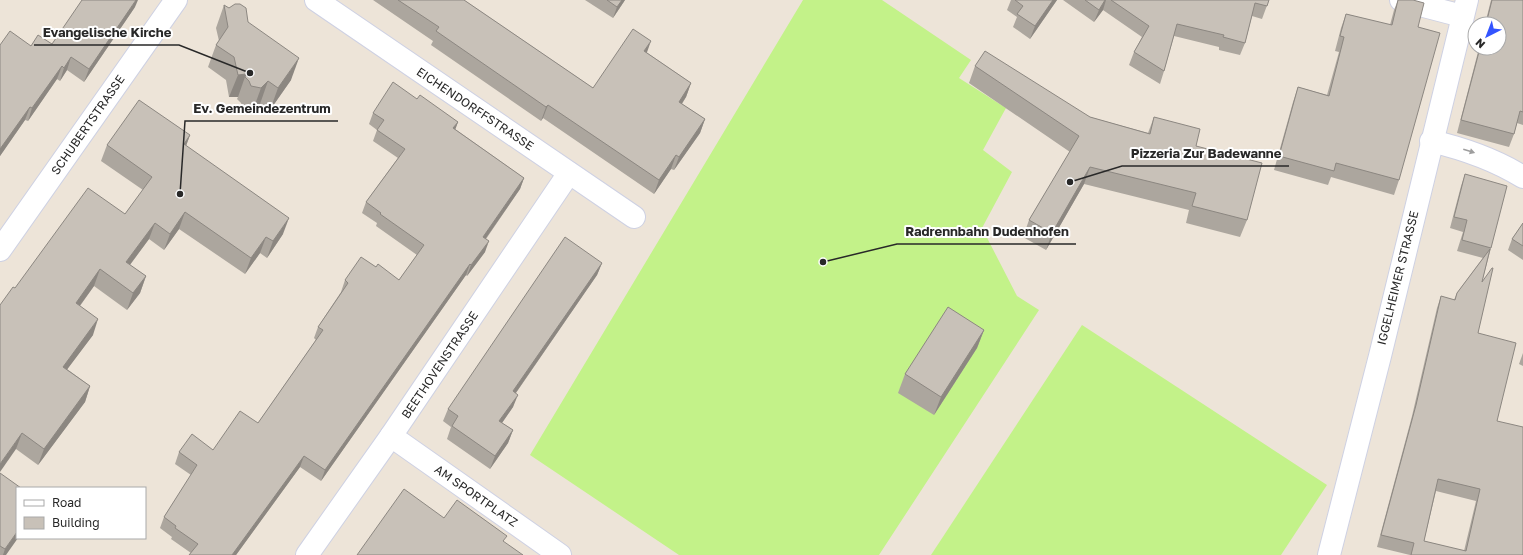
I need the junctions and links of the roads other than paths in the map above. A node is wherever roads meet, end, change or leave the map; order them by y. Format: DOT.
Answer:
graph roads {
  1 [pos="176,0"];
  2 [pos="317,0"];
  3 [pos="1401,0"];
  4 [pos="1464,8"];
  5 [pos="1431,141"];
  6 [pos="569,173"];
  7 [pos="1523,177"];
  8 [pos="634,217"];
  9 [pos="0,250"];
  10 [pos="391,436"];
  11 [pos="307,555"];
  12 [pos="560,555"];
  13 [pos="1328,555"];
  1 -- 9 [label="street, SCHUBERTSTRASSE"];
  2 -- 6 [label="street, EICHENDORFFSTRASSE"];
  3 -- 4 [label="street"];
  4 -- 5 [label="street, IGGELHEIMER STRASSE"];
  5 -- 7 [label="street, one-way"];
  5 -- 13 [label="street, IGGELHEIMER STRASSE"];
  6 -- 8 [label="street, EICHENDORFFSTRASSE"];
  6 -- 10 [label="street, BEETHOVENSTRASSE"];
  10 -- 11 [label="street, BEETHOVENSTRASSE"];
  10 -- 12 [label="street, AM SPORTPLATZ"];
}
